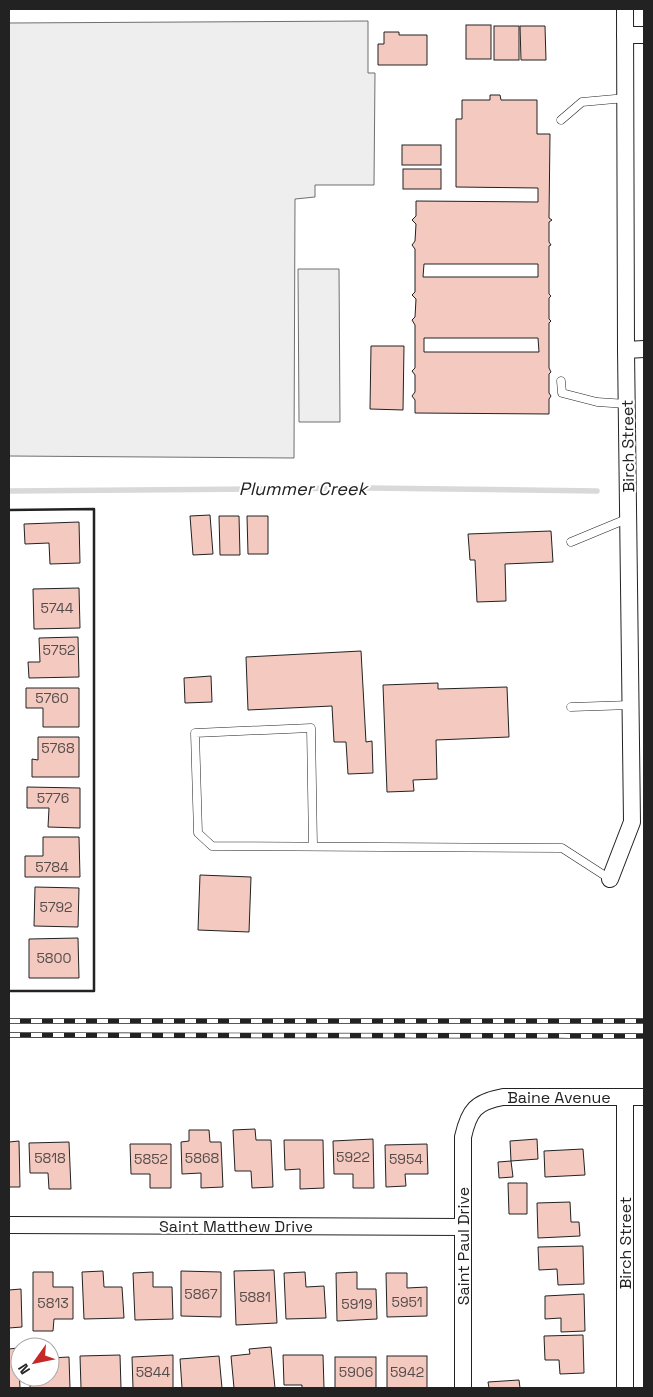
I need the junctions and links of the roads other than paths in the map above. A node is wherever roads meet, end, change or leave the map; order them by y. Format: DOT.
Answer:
graph roads {
  1 [pos="625,9"];
  2 [pos="625,35"];
  3 [pos="644,35"];
  4 [pos="626,98"];
  5 [pos="561,120"];
  6 [pos="644,349"];
  7 [pos="626,350"];
  8 [pos="562,382"];
  9 [pos="627,404"];
  10 [pos="629,518"];
  11 [pos="571,542"];
  12 [pos="637,618"];
  13 [pos="631,705"];
  14 [pos="571,707"];
  15 [pos="638,823"];
  16 [pos="313,846"];
  17 [pos="610,879"];
  18 [pos="625,1097"];
  19 [pos="644,1097"];
  20 [pos="476,1107"];
  21 [pos="9,1225"];
  22 [pos="463,1227"];
  23 [pos="463,1388"];
  24 [pos="625,1388"];
  1 -- 2 [label="street, Birch Street"];
  2 -- 3 [label="street"];
  2 -- 4 [label="street, Birch Street"];
  4 -- 5 [label="lane"];
  4 -- 7 [label="street, Birch Street"];
  6 -- 7 [label="street"];
  7 -- 9 [label="street, Birch Street"];
  8 -- 9 [label="lane"];
  9 -- 10 [label="street, Birch Street"];
  10 -- 11 [label="lane"];
  10 -- 12 [label="street, Birch Street"];
  12 -- 13 [label="street, Birch Street"];
  13 -- 14 [label="lane"];
  13 -- 15 [label="street, Birch Street"];
  15 -- 17 [label="street, Birch Street"];
  16 -- 16 [label="lane"];
  16 -- 17 [label="lane"];
  18 -- 19 [label="street, Baine Avenue"];
  18 -- 20 [label="street, Baine Avenue"];
  18 -- 24 [label="street, Birch Street"];
  20 -- 22 [label="street, Saint Paul Drive"];
  21 -- 22 [label="street, Saint Matthew Drive"];
  22 -- 23 [label="street, Saint Paul Drive"];
}
